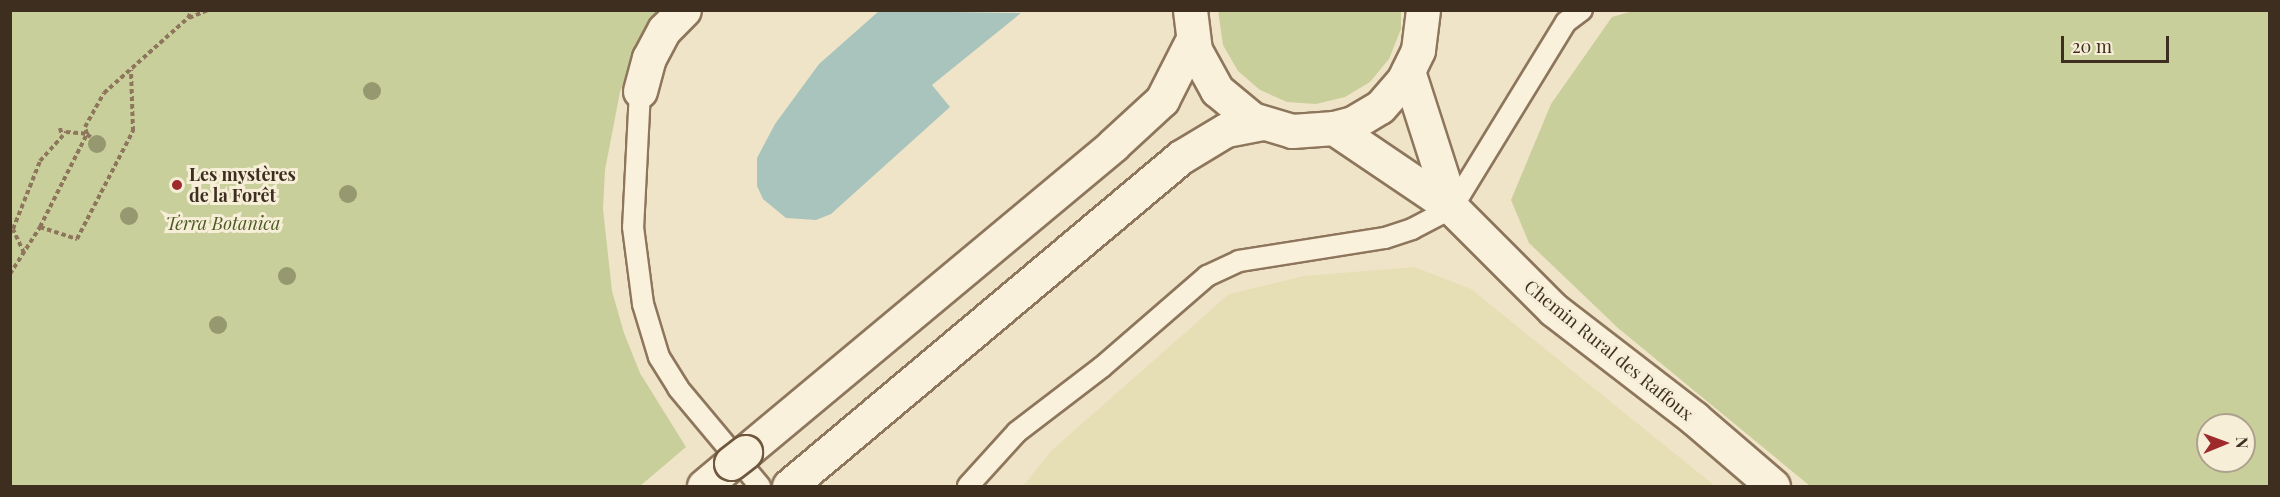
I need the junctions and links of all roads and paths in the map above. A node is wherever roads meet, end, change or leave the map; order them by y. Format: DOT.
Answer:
graph roads {
  1 [pos="192,10"];
  2 [pos="208,10"];
  3 [pos="684,10"];
  4 [pos="1582,10"];
  5 [pos="1426,12"];
  6 [pos="188,18"];
  7 [pos="1191,25"];
  8 [pos="130,70"];
  9 [pos="1408,71"];
  10 [pos="640,91"];
  11 [pos="1262,123"];
  12 [pos="60,128"];
  13 [pos="1334,128"];
  14 [pos="87,134"];
  15 [pos="62,136"];
  16 [pos="96,142"];
  17 [pos="1452,207"];
  18 [pos="40,227"];
  19 [pos="24,254"];
  20 [pos="10,274"];
  21 [pos="704,486"];
  22 [pos="760,486"];
  23 [pos="789,486"];
  24 [pos="968,486"];
  25 [pos="1773,486"];
  1 -- 6 [label="path"];
  2 -- 6 [label="path"];
  3 -- 10 [label="main road"];
  4 -- 17 [label="lane"];
  5 -- 9 [label="main road"];
  6 -- 8 [label="path"];
  7 -- 11 [label="main road"];
  7 -- 21 [label="main road"];
  8 -- 14 [label="path"];
  8 -- 18 [label="path"];
  9 -- 13 [label="main road"];
  9 -- 17 [label="main road, Chemin Rural des Raffoux"];
  10 -- 22 [label="lane"];
  11 -- 13 [label="main road"];
  11 -- 23 [label="main road"];
  12 -- 15 [label="path"];
  13 -- 17 [label="main road, Chemin Rural des Raffoux"];
  14 -- 15 [label="path"];
  14 -- 16 [label="path"];
  14 -- 18 [label="path"];
  15 -- 19 [label="path"];
  17 -- 24 [label="lane"];
  17 -- 25 [label="main road, Chemin Rural des Raffoux"];
  18 -- 19 [label="path"];
  19 -- 20 [label="path"];
}
